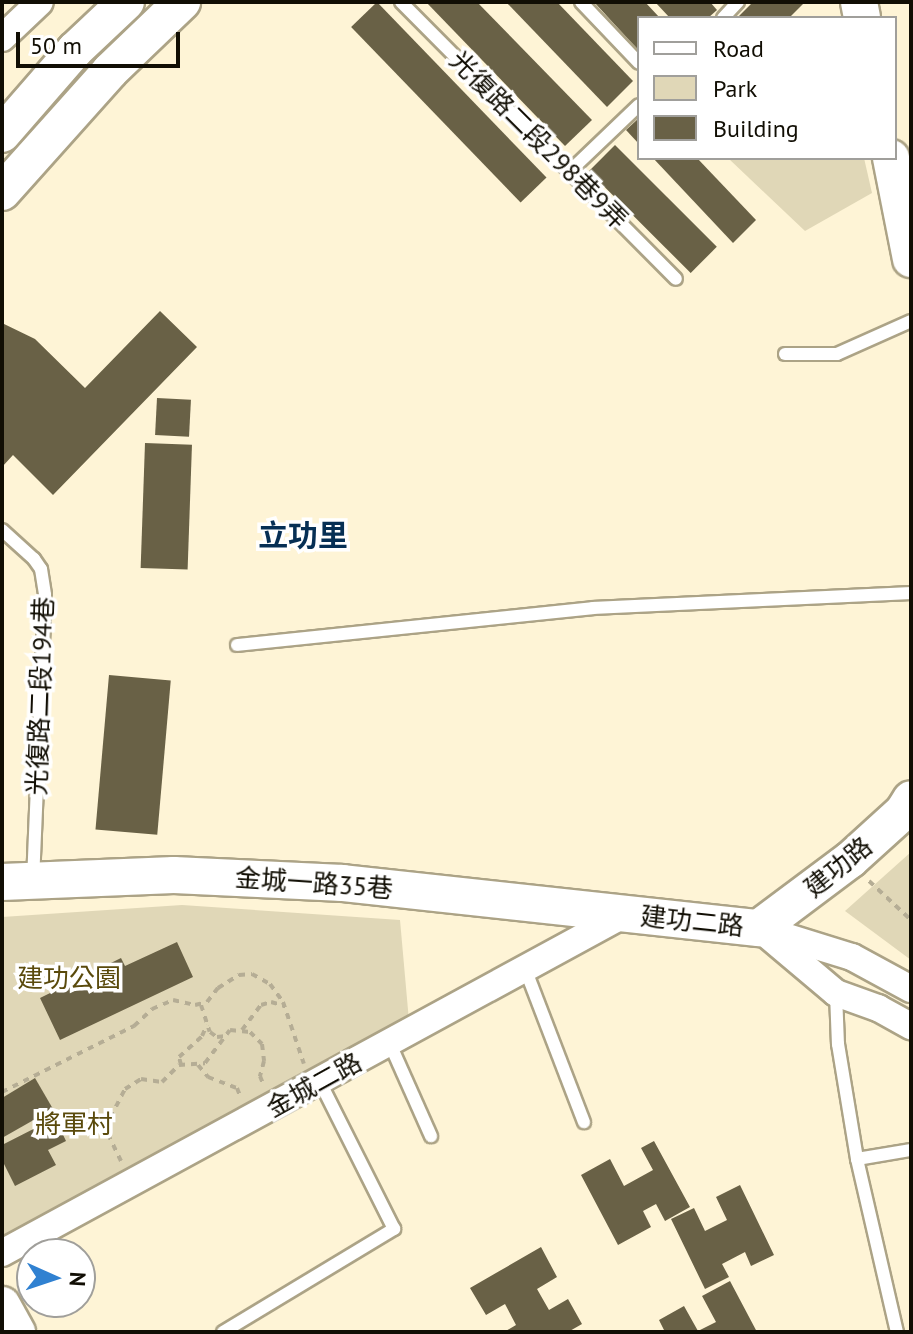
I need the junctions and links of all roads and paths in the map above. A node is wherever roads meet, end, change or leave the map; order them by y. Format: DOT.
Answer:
graph roads {
  1 [pos="40,2"];
  2 [pos="126,2"];
  3 [pos="182,2"];
  4 [pos="401,2"];
  5 [pos="581,2"];
  6 [pos="2,38"];
  7 [pos="637,61"];
  8 [pos="637,107"];
  9 [pos="2,134"];
  10 [pos="899,170"];
  11 [pos="570,171"];
  12 [pos="2,192"];
  13 [pos="911,259"];
  14 [pos="676,279"];
  15 [pos="911,321"];
  16 [pos="785,354"];
  17 [pos="2,530"];
  18 [pos="911,593"];
  19 [pos="237,645"];
  20 [pos="911,799"];
  21 [pos="17,880"];
  22 [pos="869,881"];
  23 [pos="625,914"];
  24 [pos="911,920"];
  25 [pos="759,928"];
  26 [pos="526,971"];
  27 [pos="911,989"];
  28 [pos="836,993"];
  29 [pos="201,1004"];
  30 [pos="285,1006"];
  31 [pos="207,1025"];
  32 [pos="911,1026"];
  33 [pos="242,1030"];
  34 [pos="226,1036"];
  35 [pos="390,1044"];
  36 [pos="197,1064"];
  37 [pos="181,1065"];
  38 [pos="314,1080"];
  39 [pos="264,1087"];
  40 [pos="2,1092"];
  41 [pos="241,1099"];
  42 [pos="584,1122"];
  43 [pos="431,1136"];
  44 [pos="911,1150"];
  45 [pos="857,1159"];
  46 [pos="126,1171"];
  47 [pos="2,1253"];
  48 [pos="2,1305"];
  49 [pos="17,1332"];
  50 [pos="223,1332"];
  51 [pos="897,1332"];
  1 -- 6 [label="street"];
  2 -- 9 [label="street"];
  3 -- 12 [label="street"];
  4 -- 11 [label="lane, 光復路二段298巷9弄"];
  5 -- 7 [label="lane"];
  8 -- 11 [label="lane"];
  10 -- 13 [label="street"];
  11 -- 14 [label="lane, 光復路二段298巷9弄"];
  15 -- 16 [label="lane"];
  17 -- 21 [label="lane, 光復路二段194巷"];
  18 -- 19 [label="lane"];
  20 -- 25 [label="street, 建功路"];
  21 -- 23 [label="street, 金城一路35巷"];
  22 -- 24 [label="path"];
  23 -- 25 [label="street, 建功二路"];
  23 -- 26 [label="street, 金城二路"];
  25 -- 27 [label="street, 建功二路"];
  25 -- 28 [label="street, 建功二路"];
  26 -- 35 [label="street, 金城二路"];
  26 -- 42 [label="lane"];
  28 -- 32 [label="street, 建功二路"];
  28 -- 45 [label="lane"];
  29 -- 30 [label="path"];
  29 -- 31 [label="path"];
  29 -- 40 [label="path"];
  30 -- 33 [label="path"];
  30 -- 38 [label="path"];
  31 -- 34 [label="path"];
  31 -- 37 [label="path"];
  33 -- 34 [label="path"];
  33 -- 39 [label="path"];
  34 -- 36 [label="path"];
  35 -- 38 [label="street, 金城二路"];
  35 -- 43 [label="lane"];
  36 -- 37 [label="path"];
  36 -- 41 [label="path"];
  37 -- 46 [label="path"];
  38 -- 47 [label="street, 金城二路"];
  38 -- 50 [label="lane"];
  44 -- 45 [label="lane"];
  45 -- 51 [label="lane"];
  48 -- 49 [label="street"];
}
